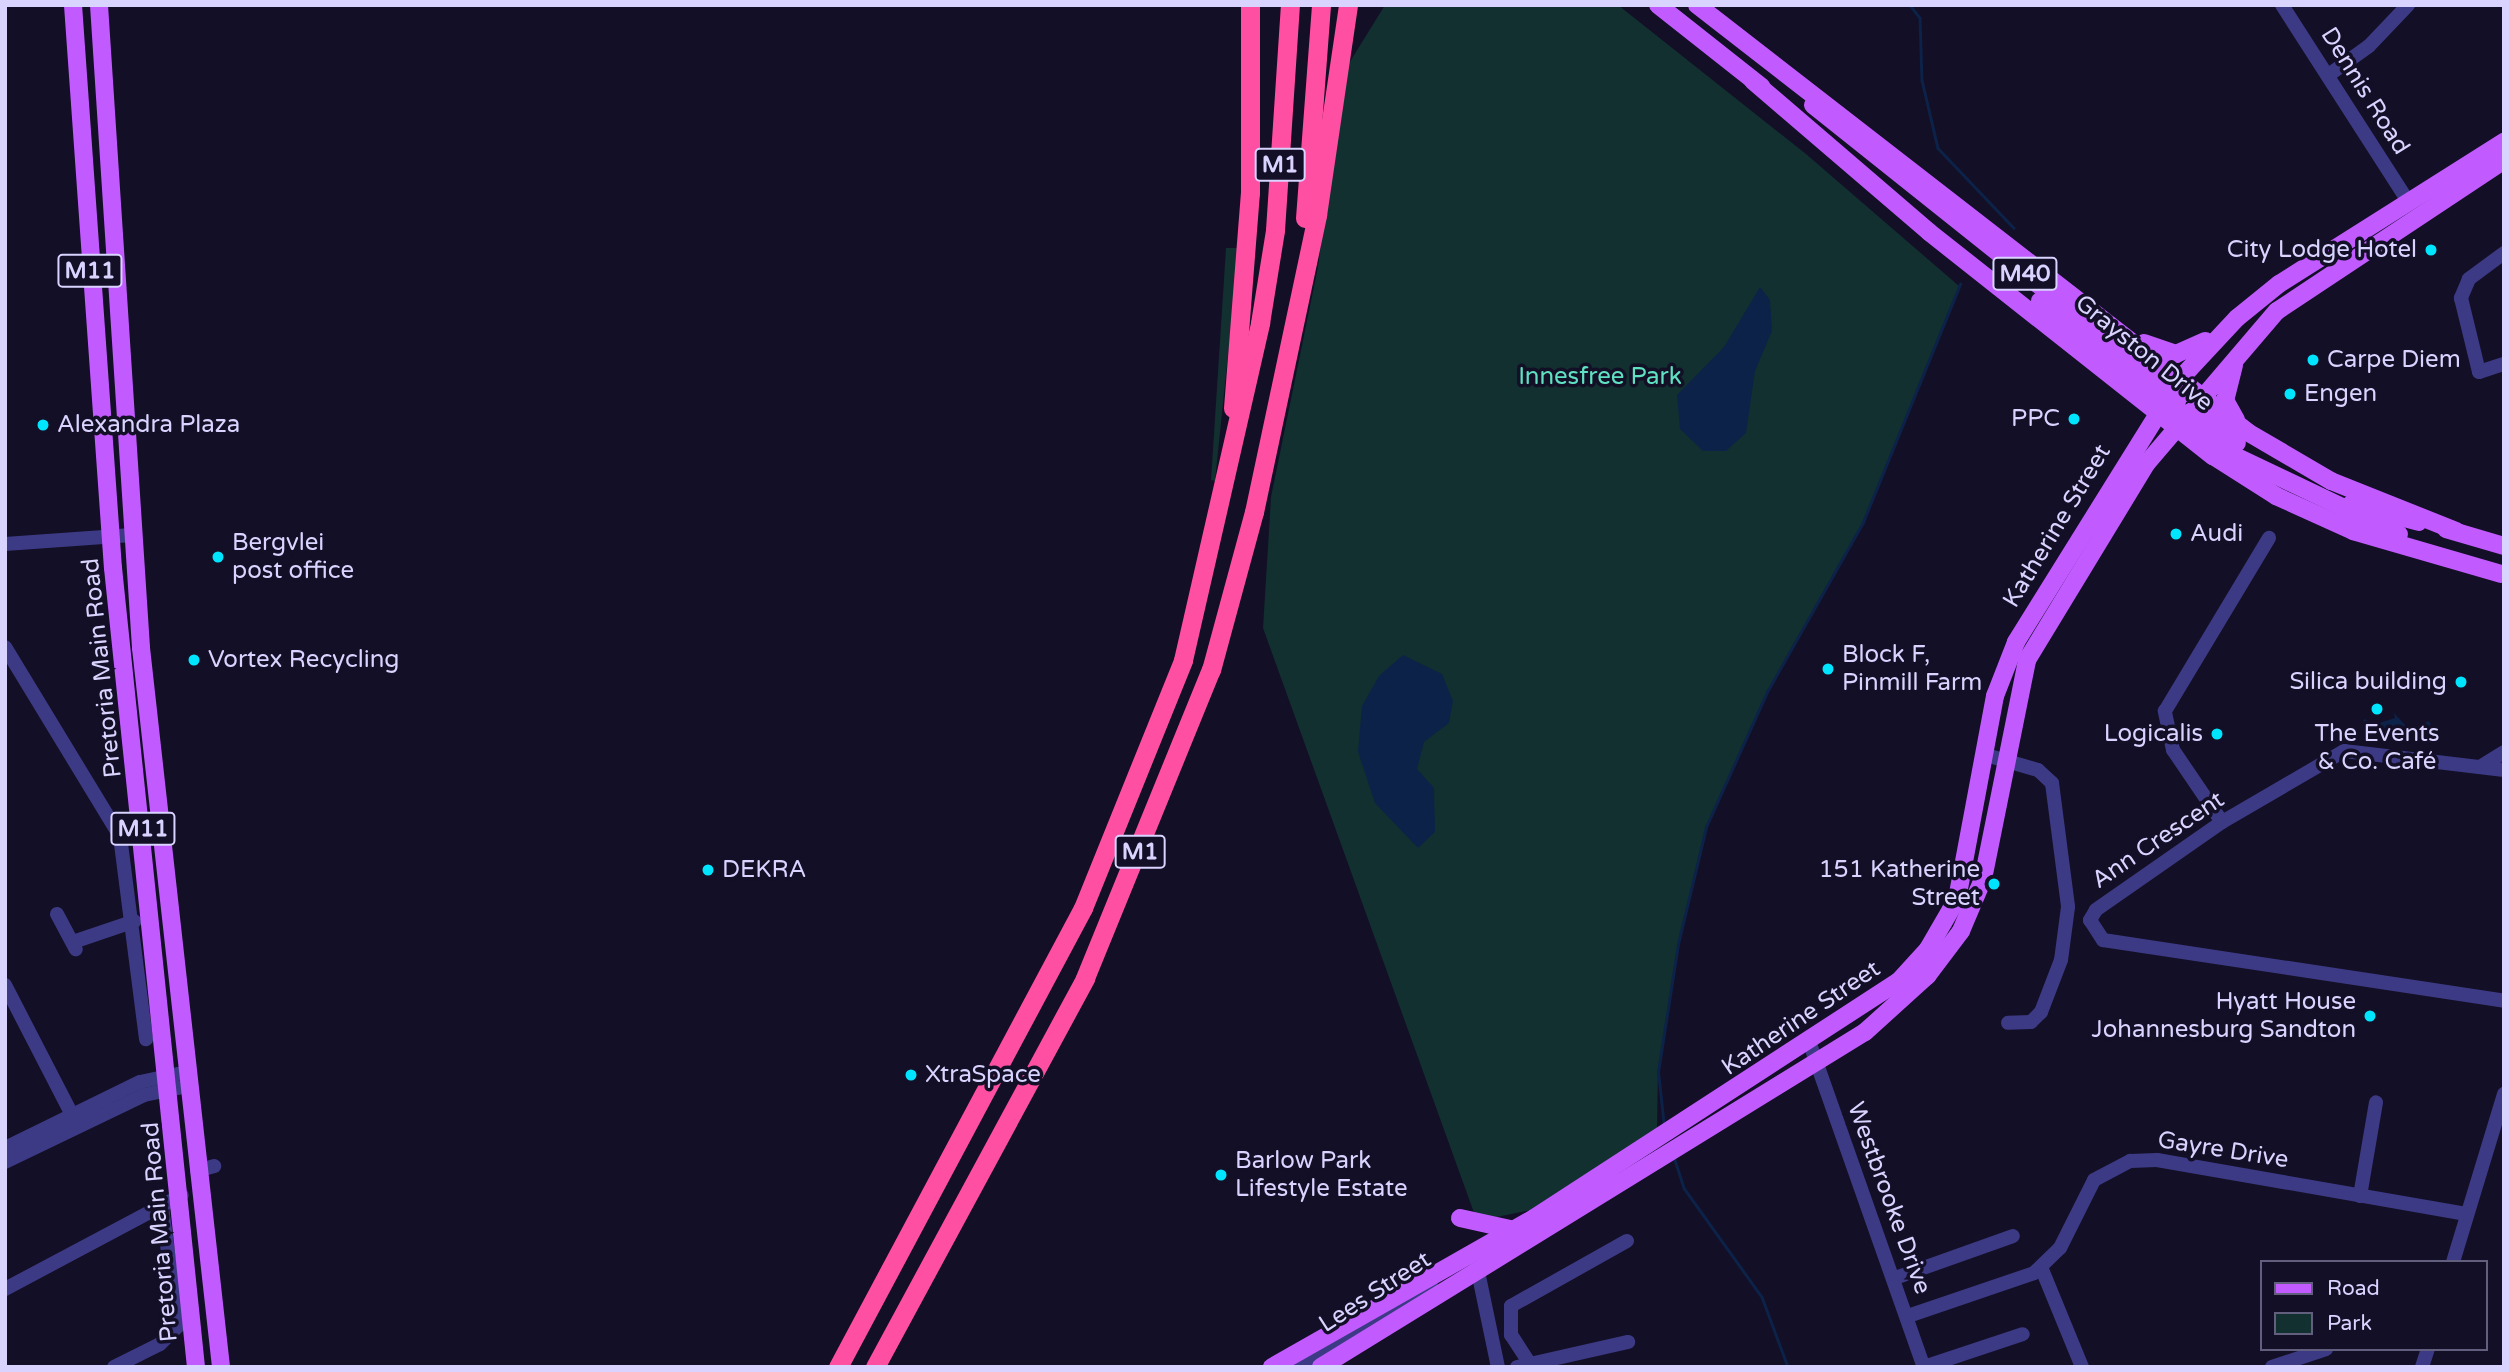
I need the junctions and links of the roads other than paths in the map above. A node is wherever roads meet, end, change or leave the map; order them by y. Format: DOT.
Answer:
graph roads {
  1 [pos="73,5"];
  2 [pos="99,5"];
  3 [pos="1250,5"];
  4 [pos="1290,5"];
  5 [pos="1321,5"];
  6 [pos="1348,5"];
  7 [pos="1658,5"];
  8 [pos="1689,5"];
  9 [pos="1697,5"];
  10 [pos="2282,5"];
  11 [pos="2408,5"];
  12 [pos="2330,74"];
  13 [pos="1753,81"];
  14 [pos="2504,142"];
  15 [pos="2503,162"];
  16 [pos="2408,201"];
  17 [pos="2504,253"];
  18 [pos="2060,286"];
  19 [pos="1298,296"];
  20 [pos="2236,317"];
  21 [pos="2248,341"];
  22 [pos="2504,364"];
  23 [pos="2179,380"];
  24 [pos="2126,387"];
  25 [pos="2200,396"];
  26 [pos="2157,412"];
  27 [pos="2176,427"];
  28 [pos="2241,427"];
  29 [pos="2134,446"];
  30 [pos="2213,456"];
  31 [pos="2147,463"];
  32 [pos="1224,503"];
  33 [pos="2382,520"];
  34 [pos="2456,531"];
  35 [pos="132,535"];
  36 [pos="114,537"];
  37 [pos="2269,538"];
  38 [pos="5,544"];
  39 [pos="2504,546"];
  40 [pos="2502,574"];
  41 [pos="5,647"];
  42 [pos="2504,752"];
  43 [pos="1984,761"];
  44 [pos="2007,764"];
  45 [pos="2480,767"];
  46 [pos="2504,771"];
  47 [pos="2222,822"];
  48 [pos="57,914"];
  49 [pos="135,921"];
  50 [pos="5,985"];
  51 [pos="2504,1001"];
  52 [pos="2008,1023"];
  53 [pos="146,1039"];
  54 [pos="1810,1044"];
  55 [pos="1817,1063"];
  56 [pos="179,1081"];
  57 [pos="2504,1094"];
  58 [pos="2376,1102"];
  59 [pos="72,1115"];
  60 [pos="1683,1135"];
  61 [pos="5,1147"];
  62 [pos="1652,1155"];
  63 [pos="5,1162"];
  64 [pos="182,1195"];
  65 [pos="2360,1196"];
  66 [pos="162,1207"];
  67 [pos="2466,1214"];
  68 [pos="1460,1218"];
  69 [pos="1514,1230"];
  70 [pos="2013,1236"];
  71 [pos="1627,1241"];
  72 [pos="2454,1260"];
  73 [pos="1476,1263"];
  74 [pos="2041,1267"];
  75 [pos="1895,1278"];
  76 [pos="5,1289"];
  77 [pos="1908,1316"];
  78 [pos="2023,1334"];
  79 [pos="1628,1342"];
  80 [pos="2320,1351"];
  81 [pos="1523,1365"];
  82 [pos="114,1367"];
  83 [pos="196,1367"];
  84 [pos="221,1367"];
  85 [pos="838,1367"];
  86 [pos="875,1367"];
  87 [pos="1272,1367"];
  88 [pos="1301,1367"];
  89 [pos="1321,1367"];
  90 [pos="1498,1367"];
  91 [pos="1924,1367"];
  92 [pos="2082,1367"];
  93 [pos="2272,1367"];
  1 -- 36 [label="main road, Pretoria Main Road / M11"];
  2 -- 35 [label="main road, Pretoria Main Road / M11"];
  3 -- 32 [label="highway"];
  4 -- 32 [label="highway, M1"];
  5 -- 19 [label="highway, M1"];
  6 -- 19 [label="highway"];
  7 -- 13 [label="main road, Grayston Drive / M40"];
  8 -- 33 [label="main road, Grayston Drive / M40, bridge"];
  9 -- 18 [label="main road"];
  10 -- 12 [label="street, Dennis Road"];
  11 -- 12 [label="street"];
  12 -- 16 [label="street, Dennis Road"];
  13 -- 24 [label="main road"];
  13 -- 33 [label="main road, Grayston Drive / M40, bridge"];
  14 -- 16 [label="main road, Katherine Street"];
  15 -- 21 [label="main road, Katherine Street"];
  16 -- 20 [label="main road, Katherine Street"];
  17 -- 22 [label="street"];
  18 -- 20 [label="main road"];
  18 -- 23 [label="main road"];
  19 -- 86 [label="highway, M1"];
  20 -- 23 [label="main road, Katherine Street"];
  21 -- 25 [label="main road, Katherine Street"];
  21 -- 28 [label="main road"];
  23 -- 25 [label="main road"];
  23 -- 26 [label="main road, Katherine Street"];
  24 -- 26 [label="main road"];
  24 -- 29 [label="main road"];
  25 -- 27 [label="main road, Katherine Street"];
  25 -- 28 [label="main road"];
  26 -- 27 [label="main road"];
  26 -- 29 [label="main road, Katherine Street"];
  27 -- 30 [label="main road"];
  27 -- 31 [label="main road, Katherine Street"];
  28 -- 34 [label="main road"];
  29 -- 43 [label="main road, Katherine Street"];
  30 -- 31 [label="main road"];
  30 -- 40 [label="main road"];
  31 -- 44 [label="main road, Katherine Street"];
  32 -- 85 [label="highway, M1"];
  33 -- 34 [label="main road, Grayston Drive / M40"];
  33 -- 40 [label="main road, Grayston Drive / M40"];
  34 -- 39 [label="main road, Grayston Drive / M40"];
  35 -- 36 [label="street"];
  35 -- 56 [label="main road, Pretoria Main Road / M11"];
  36 -- 38 [label="street"];
  36 -- 56 [label="main road, Pretoria Main Road / M11"];
  37 -- 47 [label="street"];
  41 -- 49 [label="street"];
  42 -- 45 [label="street"];
  43 -- 44 [label="street"];
  43 -- 54 [label="main road, Katherine Street"];
  44 -- 52 [label="street"];
  44 -- 55 [label="main road, Katherine Street"];
  45 -- 46 [label="street, Ann Crescent"];
  45 -- 47 [label="street, Ann Crescent"];
  47 -- 51 [label="street, Ann Crescent"];
  48 -- 49 [label="street"];
  49 -- 53 [label="street"];
  50 -- 59 [label="street"];
  54 -- 55 [label="street, Westbrooke Drive"];
  54 -- 60 [label="main road, Katherine Street"];
  55 -- 60 [label="main road, Katherine Street"];
  55 -- 75 [label="street, Westbrooke Drive"];
  56 -- 59 [label="street"];
  56 -- 63 [label="street"];
  56 -- 64 [label="main road, Pretoria Main Road / M11"];
  56 -- 84 [label="main road, Pretoria Main Road / M11"];
  57 -- 67 [label="street"];
  58 -- 65 [label="street"];
  59 -- 61 [label="street"];
  60 -- 62 [label="main road, Katherine Street"];
  62 -- 69 [label="main road, Katherine Street"];
  62 -- 73 [label="main road, Katherine Street"];
  64 -- 66 [label="street"];
  64 -- 83 [label="main road, Pretoria Main Road / M11"];
  65 -- 67 [label="street, Gayre Drive"];
  65 -- 74 [label="street, Gayre Drive"];
  66 -- 76 [label="street"];
  66 -- 82 [label="street"];
  67 -- 72 [label="street"];
  68 -- 69 [label="main road"];
  69 -- 73 [label="main road, Katherine Street"];
  70 -- 75 [label="street"];
  71 -- 81 [label="street"];
  73 -- 87 [label="main road, Katherine Street"];
  73 -- 88 [label="street, Lees Street"];
  73 -- 89 [label="main road, Katherine Street"];
  73 -- 90 [label="street"];
  74 -- 77 [label="street, Gayre Drive"];
  74 -- 92 [label="street"];
  75 -- 77 [label="street, Westbrooke Drive"];
  77 -- 91 [label="street, Westbrooke Drive"];
  78 -- 91 [label="street"];
  79 -- 81 [label="street"];
  80 -- 93 [label="street"];
}
